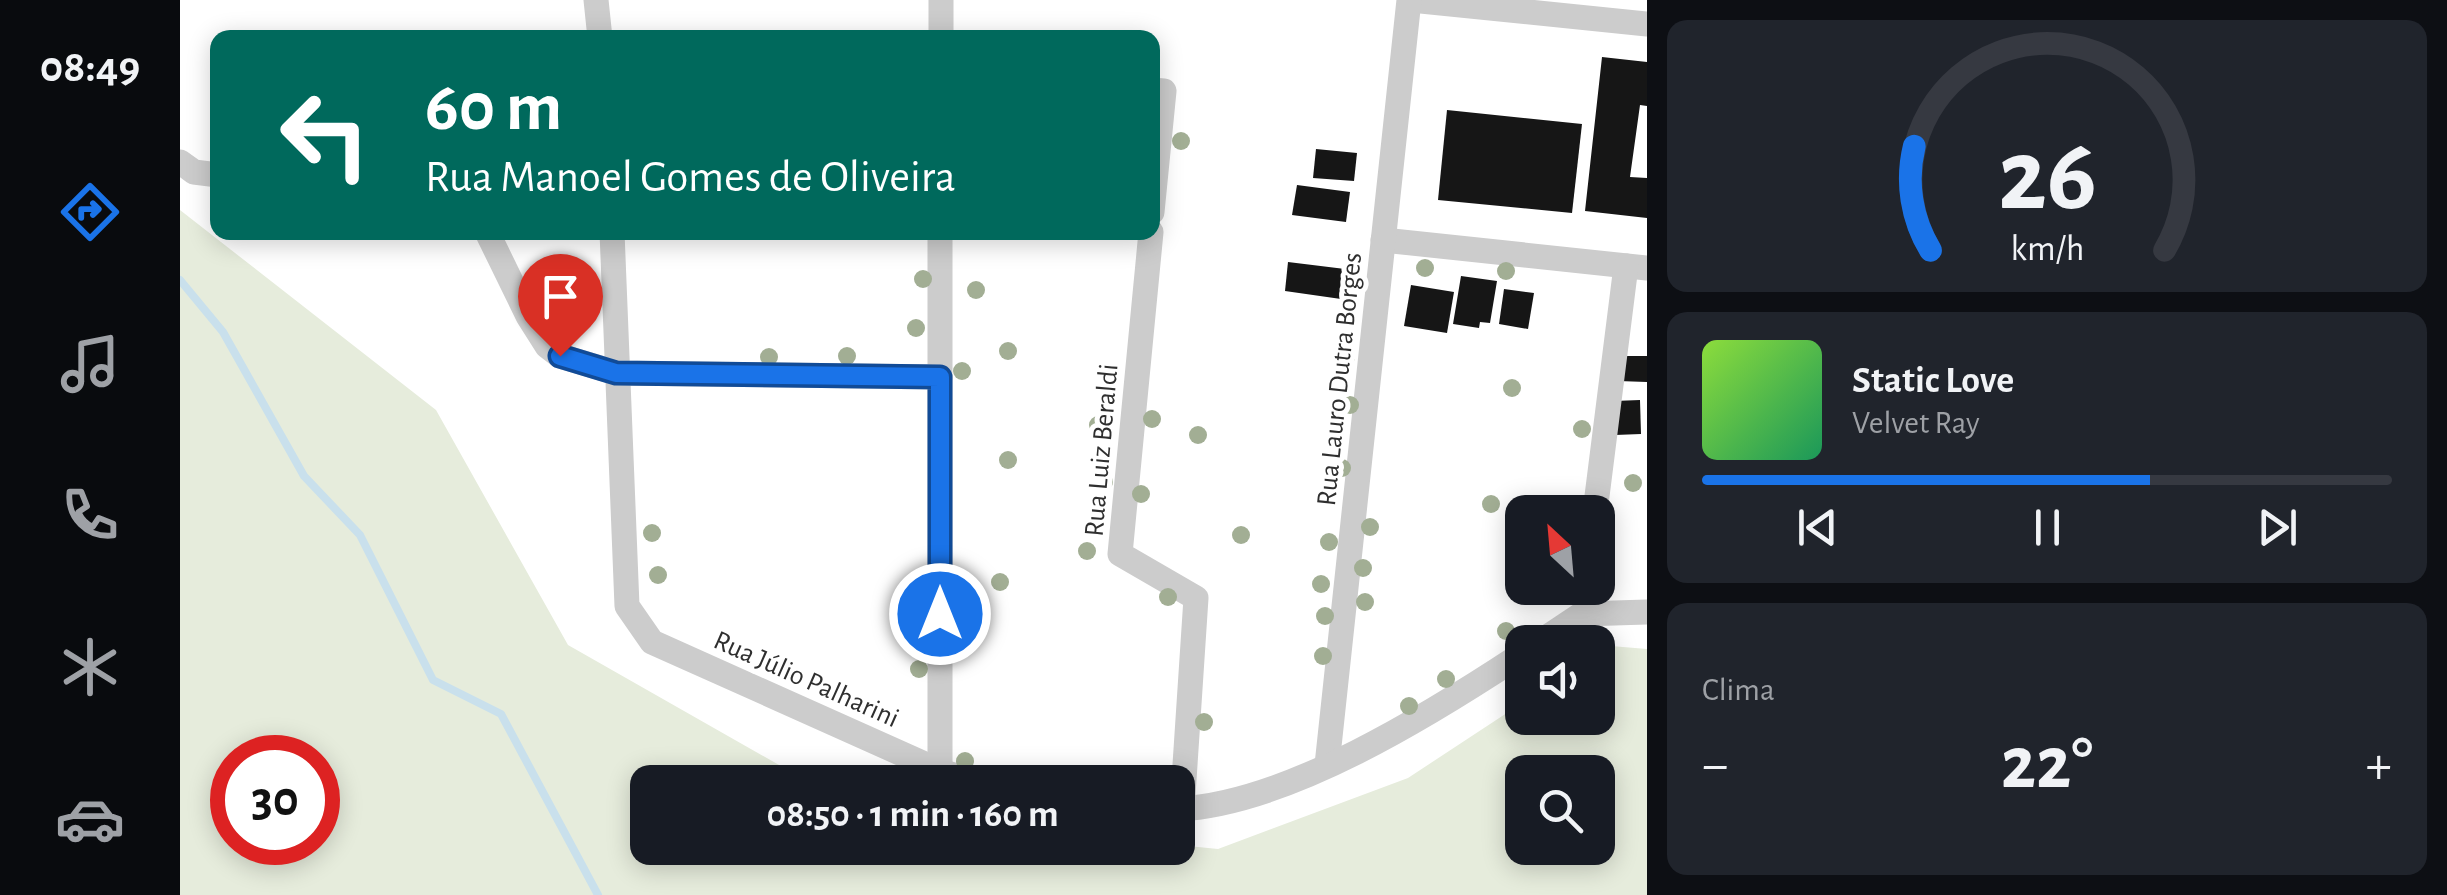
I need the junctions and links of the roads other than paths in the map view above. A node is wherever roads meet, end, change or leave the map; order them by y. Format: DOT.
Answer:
graph roads {
  1 [pos="596,0"];
  2 [pos="941,0"];
  3 [pos="1410,0"];
  4 [pos="1647,24"];
  5 [pos="599,30"];
  6 [pos="940,30"];
  7 [pos="1160,91"];
  8 [pos="1160,131"];
  9 [pos="180,162"];
  10 [pos="210,175"];
  11 [pos="491,240"];
  12 [pos="612,240"];
  13 [pos="940,240"];
  14 [pos="1149,240"];
  15 [pos="1383,240"];
  16 [pos="1636,267"];
  17 [pos="616,373"];
  18 [pos="940,377"];
  19 [pos="1598,495"];
  20 [pos="1583,605"];
  21 [pos="1647,612"];
  22 [pos="1582,614"];
  23 [pos="1566,625"];
  24 [pos="1505,665"];
  25 [pos="927,765"];
  26 [pos="940,765"];
  27 [pos="1183,765"];
  28 [pos="1327,765"];
  29 [pos="1195,806"];
  1 -- 5 [label="street"];
  2 -- 6 [label="street"];
  3 -- 4 [label="street"];
  3 -- 15 [label="street, Rua Lauro Dutra Borges"];
  7 -- 8 [label="street"];
  9 -- 10 [label="street"];
  11 -- 17 [label="street"];
  12 -- 17 [label="street"];
  13 -- 18 [label="street"];
  14 -- 27 [label="street, Rua Luiz Beraldi"];
  15 -- 16 [label="street"];
  15 -- 28 [label="street, Rua Lauro Dutra Borges"];
  16 -- 19 [label="street"];
  17 -- 18 [label="street"];
  17 -- 25 [label="street, Rua Júlio Palharini"];
  18 -- 26 [label="street"];
  20 -- 22 [label="street"];
  21 -- 22 [label="street"];
  22 -- 23 [label="street"];
  24 -- 28 [label="street"];
  28 -- 29 [label="street"];
}
